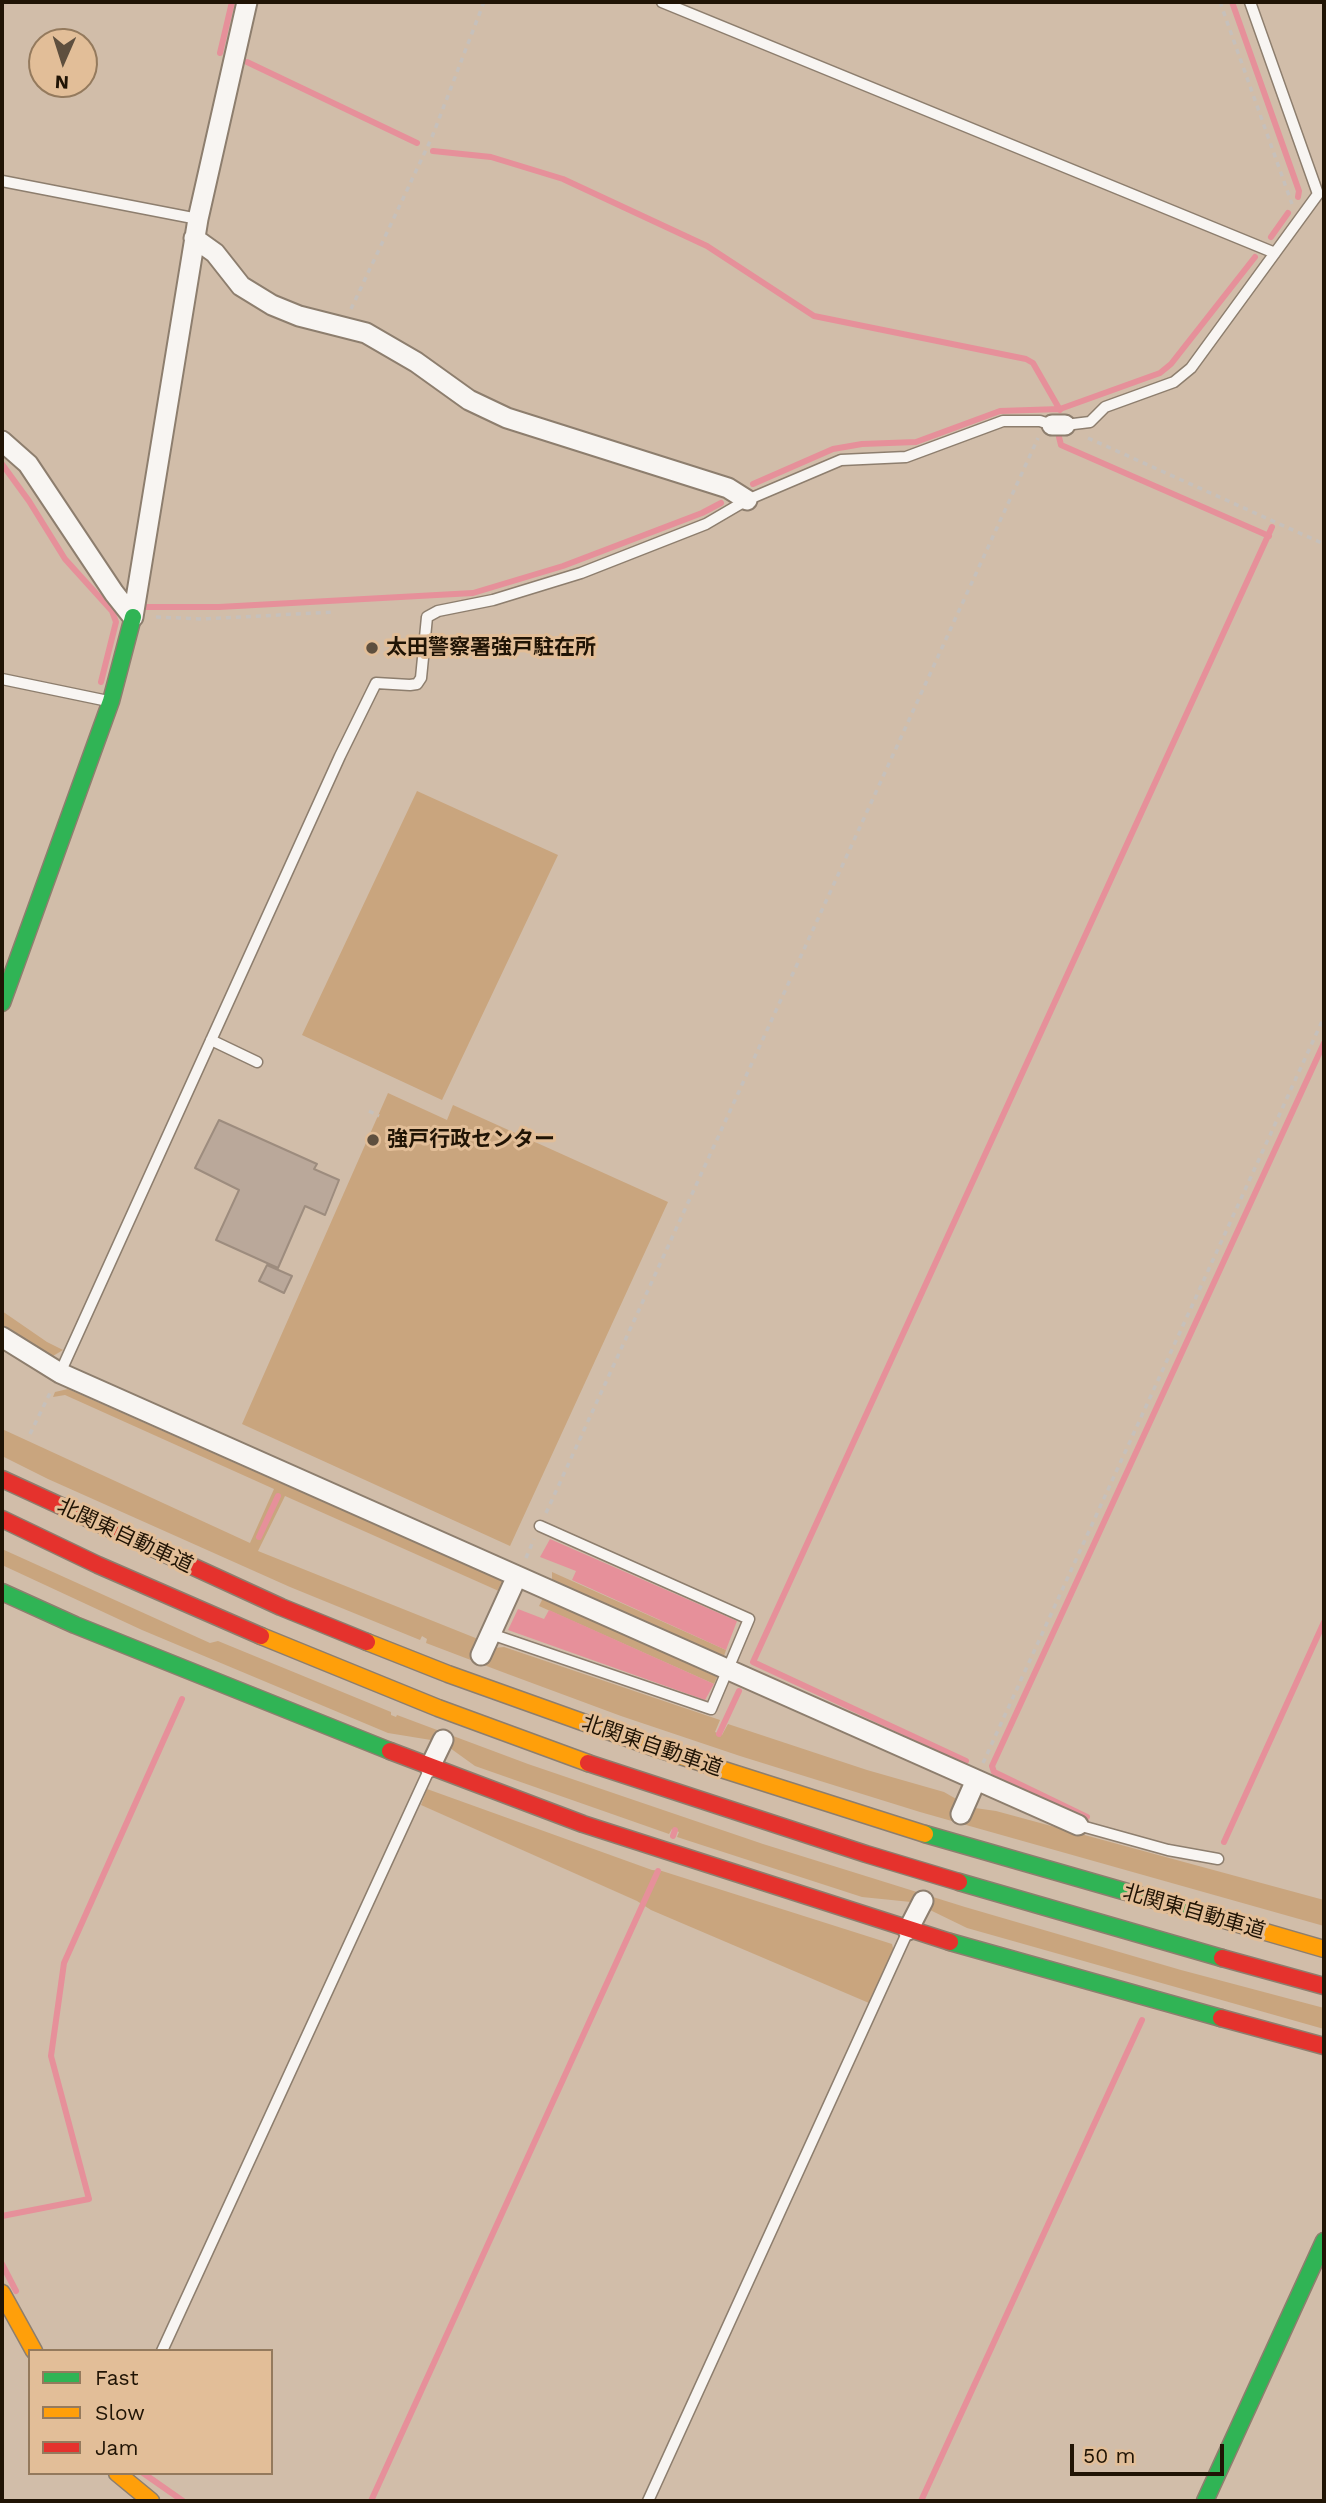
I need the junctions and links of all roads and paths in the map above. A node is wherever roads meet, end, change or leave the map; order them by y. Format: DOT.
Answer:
graph roads {
  1 [pos="247,2"];
  2 [pos="484,2"];
  3 [pos="662,2"];
  4 [pos="1220,2"];
  5 [pos="1250,2"];
  6 [pos="2,181"];
  7 [pos="1300,219"];
  8 [pos="196,229"];
  9 [pos="1275,253"];
  10 [pos="342,327"];
  11 [pos="1059,425"];
  12 [pos="2,440"];
  13 [pos="747,500"];
  14 [pos="1324,544"];
  15 [pos="335,612"];
  16 [pos="133,617"];
  17 [pos="2,679"];
  18 [pos="111,701"];
  19 [pos="2,1003"];
  20 [pos="1324,1017"];
  21 [pos="211,1040"];
  22 [pos="257,1062"];
  23 [pos="369,1111"];
  24 [pos="379,1116"];
  25 [pos="2,1337"];
  26 [pos="60,1373"];
  27 [pos="30,1434"];
  28 [pos="2,1479"];
  29 [pos="2,1519"];
  30 [pos="540,1526"];
  31 [pos="517,1576"];
  32 [pos="2,1591"];
  33 [pos="491,1634"];
  34 [pos="481,1655"];
  35 [pos="727,1670"];
  36 [pos="443,1740"];
  37 [pos="430,1768"];
  38 [pos="976,1780"];
  39 [pos="961,1814"];
  40 [pos="1078,1825"];
  41 [pos="1218,1859"];
  42 [pos="923,1901"];
  43 [pos="908,1930"];
  44 [pos="1324,1949"];
  45 [pos="1324,1986"];
  46 [pos="1324,2046"];
  47 [pos="1324,2241"];
  48 [pos="2,2292"];
  49 [pos="33,2349"];
  50 [pos="163,2349"];
  51 [pos="119,2475"];
  52 [pos="151,2501"];
  53 [pos="648,2501"];
  54 [pos="1205,2501"];
  1 -- 8 [label="street"];
  2 -- 10 [label="path"];
  3 -- 9 [label="lane"];
  4 -- 7 [label="path"];
  5 -- 7 [label="lane"];
  6 -- 8 [label="lane"];
  7 -- 9 [label="lane"];
  8 -- 10 [label="street"];
  8 -- 16 [label="street"];
  9 -- 11 [label="lane"];
  10 -- 13 [label="street"];
  11 -- 13 [label="lane"];
  11 -- 14 [label="path"];
  11 -- 30 [label="path"];
  12 -- 16 [label="street"];
  13 -- 21 [label="lane"];
  15 -- 16 [label="path"];
  16 -- 18 [label="main road"];
  17 -- 18 [label="lane"];
  18 -- 19 [label="main road"];
  20 -- 38 [label="path"];
  21 -- 22 [label="lane"];
  21 -- 26 [label="lane"];
  23 -- 24 [label="path"];
  25 -- 26 [label="street"];
  26 -- 27 [label="path"];
  26 -- 31 [label="street"];
  28 -- 44 [label="main road, 北関東自動車道"];
  29 -- 45 [label="main road, 北関東自動車道"];
  30 -- 31 [label="path"];
  30 -- 35 [label="lane"];
  31 -- 33 [label="street"];
  31 -- 35 [label="street"];
  32 -- 37 [label="main road"];
  33 -- 34 [label="street"];
  33 -- 35 [label="lane"];
  35 -- 38 [label="street"];
  36 -- 37 [label="street"];
  37 -- 43 [label="main road"];
  37 -- 50 [label="lane"];
  38 -- 39 [label="street"];
  38 -- 40 [label="street"];
  40 -- 41 [label="lane"];
  42 -- 43 [label="street"];
  43 -- 46 [label="main road"];
  43 -- 53 [label="lane"];
  47 -- 54 [label="main road"];
  48 -- 49 [label="main road"];
  51 -- 52 [label="main road"];
}
